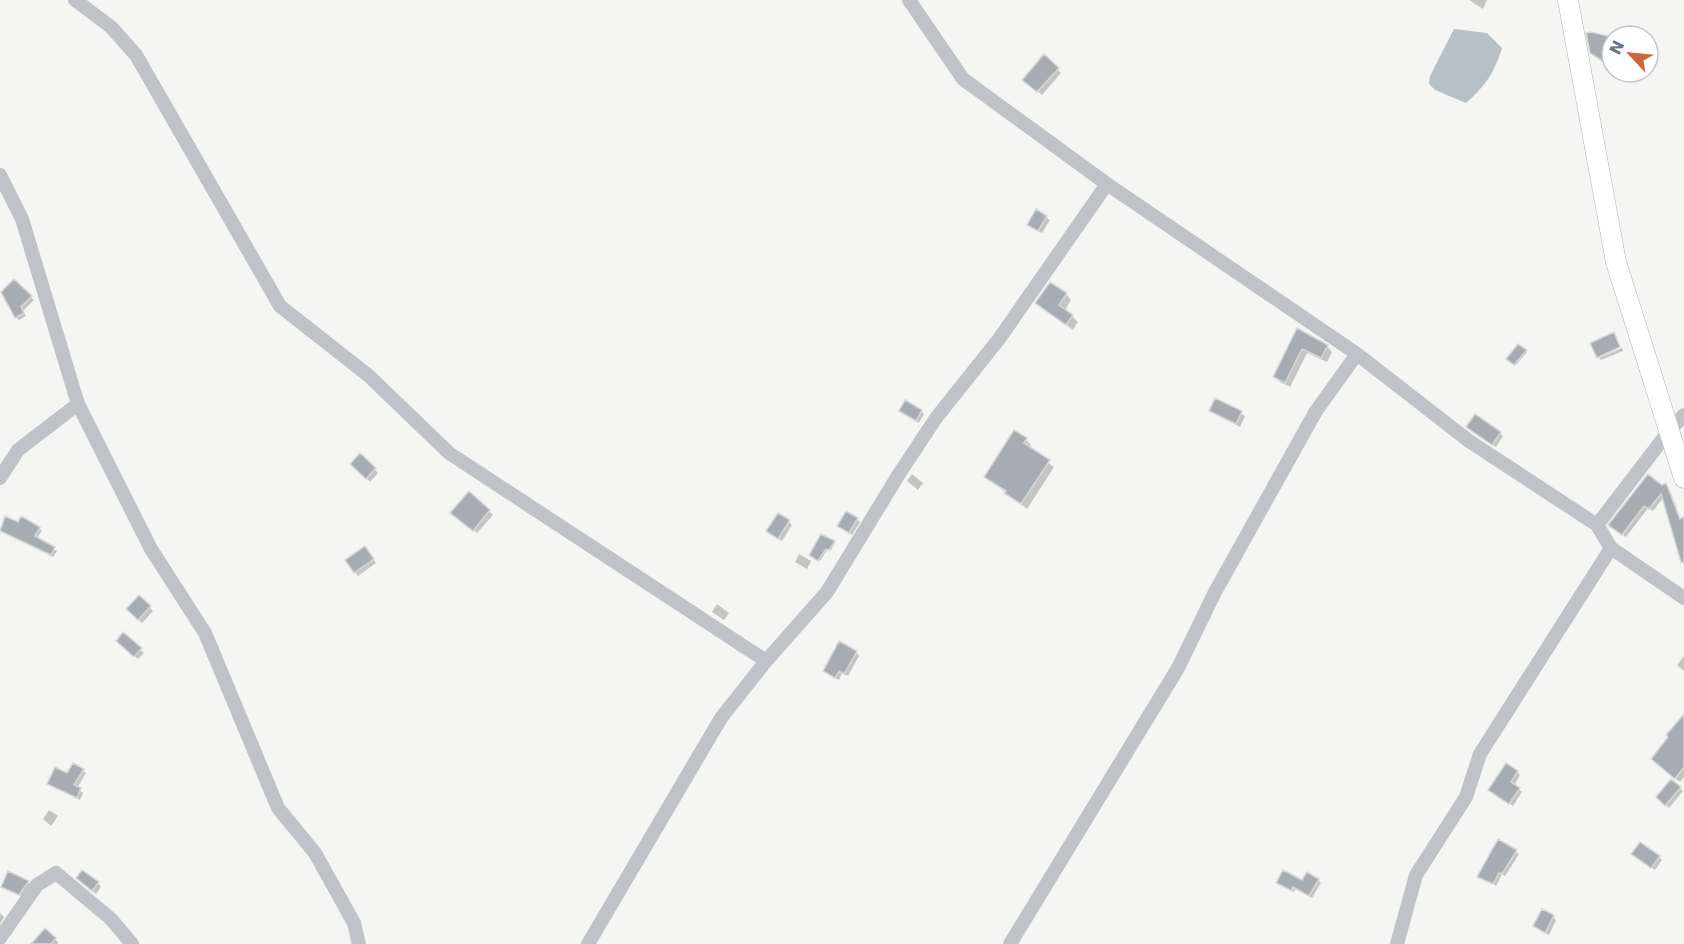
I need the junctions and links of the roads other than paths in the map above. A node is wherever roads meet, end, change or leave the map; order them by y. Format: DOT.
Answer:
graph roads {
  1 [pos="75,0"];
  2 [pos="909,0"];
  3 [pos="1568,0"];
  4 [pos="0,175"];
  5 [pos="1107,184"];
  6 [pos="1357,354"];
  7 [pos="78,404"];
  8 [pos="1684,416"];
  9 [pos="1669,431"];
  10 [pos="0,478"];
  11 [pos="1684,478"];
  12 [pos="1597,525"];
  13 [pos="1611,548"];
  14 [pos="1684,598"];
  15 [pos="766,661"];
  16 [pos="0,939"];
  17 [pos="132,944"];
  18 [pos="359,944"];
  19 [pos="588,944"];
  20 [pos="1010,944"];
  21 [pos="1397,944"];
  1 -- 15 [label="street"];
  2 -- 5 [label="street"];
  3 -- 9 [label="main road"];
  4 -- 7 [label="street"];
  5 -- 6 [label="street"];
  5 -- 15 [label="street"];
  6 -- 12 [label="street"];
  6 -- 20 [label="street"];
  7 -- 10 [label="street"];
  7 -- 18 [label="street"];
  8 -- 9 [label="street"];
  9 -- 11 [label="main road"];
  9 -- 12 [label="street"];
  12 -- 13 [label="street"];
  13 -- 14 [label="street"];
  13 -- 21 [label="street"];
  15 -- 19 [label="street"];
  16 -- 17 [label="street"];
}
